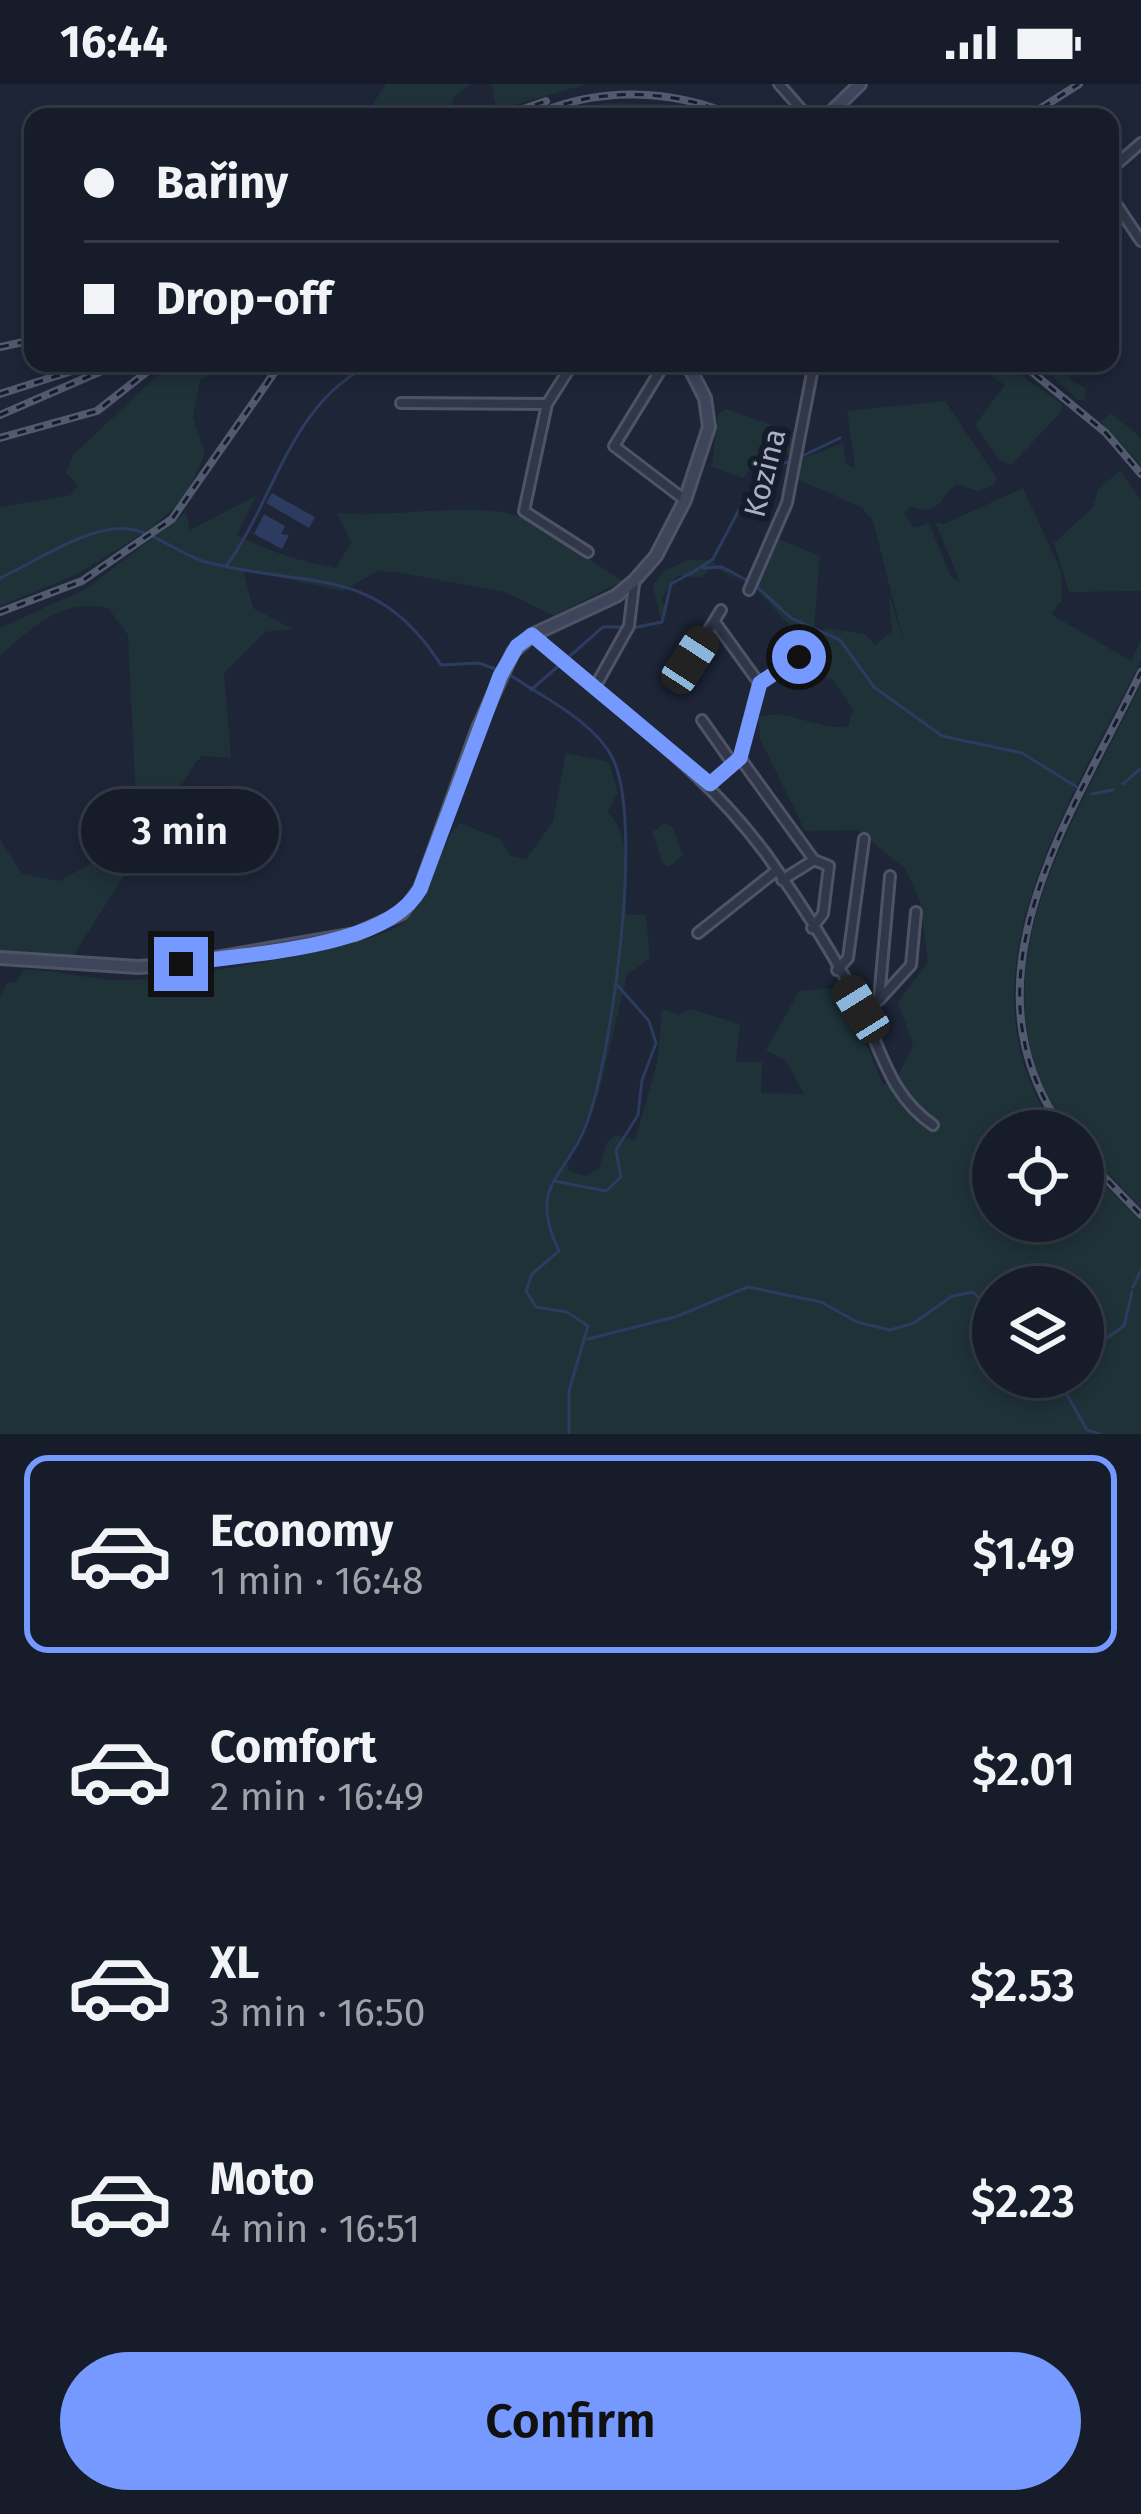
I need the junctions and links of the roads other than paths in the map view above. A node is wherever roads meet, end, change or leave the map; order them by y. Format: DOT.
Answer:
graph roads {
  1 [pos="779,84"];
  2 [pos="860,84"];
  3 [pos="800,108"];
  4 [pos="835,108"];
  5 [pos="1119,208"];
  6 [pos="1141,241"];
  7 [pos="567,372"];
  8 [pos="659,372"];
  9 [pos="692,372"];
  10 [pos="812,372"];
  11 [pos="401,404"];
  12 [pos="547,404"];
  13 [pos="685,500"];
  14 [pos="588,552"];
  15 [pos="634,581"];
  16 [pos="749,590"];
  17 [pos="721,610"];
  18 [pos="715,622"];
  19 [pos="532,635"];
  20 [pos="811,673"];
  21 [pos="682,674"];
  22 [pos="760,683"];
  23 [pos="596,687"];
  24 [pos="702,720"];
  25 [pos="736,761"];
  26 [pos="710,784"];
  27 [pos="864,839"];
  28 [pos="814,860"];
  29 [pos="779,876"];
  30 [pos="890,876"];
  31 [pos="916,911"];
  32 [pos="812,928"];
  33 [pos="698,933"];
  34 [pos="0,958"];
  35 [pos="837,970"];
  36 [pos="878,1000"];
  37 [pos="861,1009"];
  38 [pos="933,1125"];
  1 -- 3 [label="street"];
  2 -- 4 [label="main road"];
  5 -- 6 [label="street"];
  7 -- 12 [label="street"];
  8 -- 13 [label="street"];
  9 -- 13 [label="main road, Kozina"];
  10 -- 16 [label="street, Kozina"];
  11 -- 12 [label="street"];
  12 -- 14 [label="street"];
  13 -- 15 [label="main road, Kozina"];
  15 -- 19 [label="main road, Kozina"];
  15 -- 23 [label="street"];
  17 -- 18 [label="street"];
  18 -- 21 [label="street"];
  18 -- 22 [label="street"];
  19 -- 23 [label="street"];
  19 -- 34 [label="main road, Kozina"];
  20 -- 22 [label="street"];
  22 -- 25 [label="street"];
  23 -- 26 [label="street"];
  24 -- 25 [label="street"];
  25 -- 26 [label="street"];
  25 -- 28 [label="street"];
  26 -- 29 [label="street"];
  27 -- 35 [label="street"];
  28 -- 29 [label="street"];
  28 -- 32 [label="street"];
  29 -- 32 [label="street"];
  29 -- 33 [label="street"];
  30 -- 36 [label="street"];
  31 -- 36 [label="street"];
  32 -- 35 [label="street"];
  35 -- 37 [label="street"];
  36 -- 37 [label="street"];
  37 -- 38 [label="street"];
}
